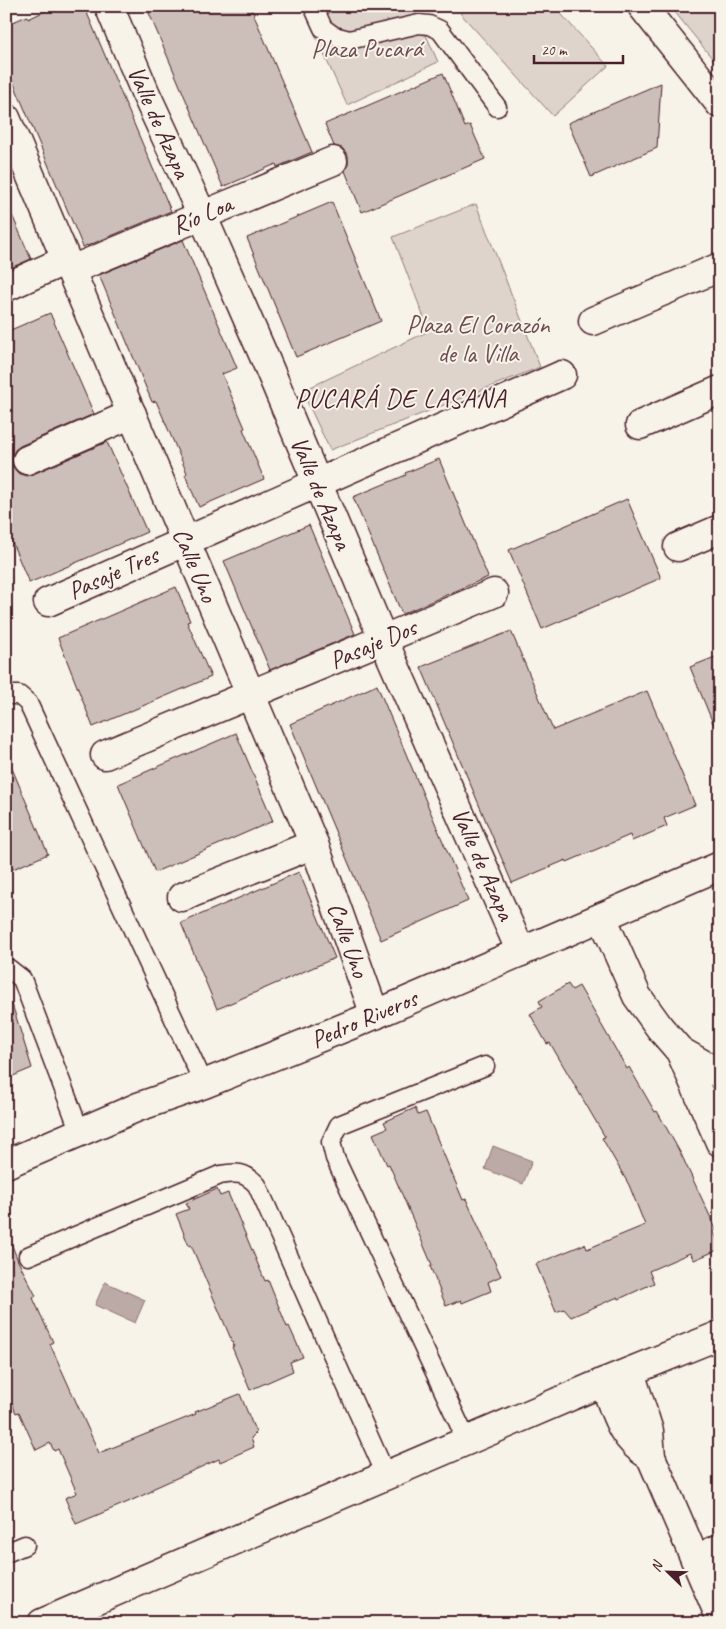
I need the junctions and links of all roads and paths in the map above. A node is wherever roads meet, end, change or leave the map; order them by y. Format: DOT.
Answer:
graph roads {
  1 [pos="110,6"];
  2 [pos="313,6"];
  3 [pos="642,6"];
  4 [pos="720,104"];
  5 [pos="497,107"];
  6 [pos="6,118"];
  7 [pos="14,160"];
  8 [pos="333,161"];
  9 [pos="202,215"];
  10 [pos="69,265"];
  11 [pos="720,267"];
  12 [pos="6,287"];
  13 [pos="593,321"];
  14 [pos="562,375"];
  15 [pos="720,390"];
  16 [pos="132,414"];
  17 [pos="640,425"];
  18 [pos="27,460"];
  19 [pos="318,483"];
  20 [pos="720,529"];
  21 [pos="185,541"];
  22 [pos="678,547"];
  23 [pos="494,593"];
  24 [pos="48,602"];
  25 [pos="383,640"];
  26 [pos="6,695"];
  27 [pos="251,696"];
  28 [pos="105,755"];
  29 [pos="314,844"];
  30 [pos="720,866"];
  31 [pos="182,897"];
  32 [pos="602,917"];
  33 [pos="521,952"];
  34 [pos="6,969"];
  35 [pos="375,1015"];
  36 [pos="680,1051"];
  37 [pos="485,1066"];
  38 [pos="720,1074"];
  39 [pos="204,1084"];
  40 [pos="80,1132"];
  41 [pos="720,1142"];
  42 [pos="6,1164"];
  43 [pos="28,1256"];
  44 [pos="720,1335"];
  45 [pos="630,1372"];
  46 [pos="604,1382"];
  47 [pos="467,1441"];
  48 [pos="651,1457"];
  49 [pos="386,1475"];
  50 [pos="25,1545"];
  51 [pos="720,1548"];
  52 [pos="6,1553"];
  53 [pos="695,1559"];
  54 [pos="90,1613"];
  55 [pos="720,1617"];
  56 [pos="56,1620"];
  1 -- 9 [label="street, Valle de Azapa"];
  2 -- 5 [label="lane"];
  3 -- 4 [label="street"];
  6 -- 7 [label="street, Calle Uno"];
  7 -- 10 [label="street, Calle Uno"];
  8 -- 9 [label="street, Río Loa"];
  9 -- 10 [label="street, Río Loa"];
  9 -- 19 [label="street, Valle de Azapa"];
  10 -- 12 [label="street, Río Loa"];
  10 -- 16 [label="street, Calle Uno"];
  11 -- 13 [label="street"];
  14 -- 19 [label="street, Pasaje Tres"];
  15 -- 17 [label="street"];
  16 -- 18 [label="street"];
  16 -- 21 [label="street, Calle Uno"];
  19 -- 21 [label="street, Pasaje Tres"];
  19 -- 25 [label="street, Valle de Azapa"];
  20 -- 22 [label="street"];
  21 -- 24 [label="street, Pasaje Tres"];
  21 -- 27 [label="street, Calle Uno"];
  23 -- 25 [label="street, Pasaje Dos"];
  25 -- 27 [label="street, Pasaje Dos"];
  25 -- 33 [label="street, Valle de Azapa"];
  26 -- 39 [label="lane"];
  27 -- 28 [label="street, Pasaje Dos"];
  27 -- 29 [label="street, Calle Uno"];
  29 -- 31 [label="street"];
  29 -- 35 [label="street, Calle Uno"];
  30 -- 32 [label="street, Pedro Riveros"];
  32 -- 33 [label="street, Pedro Riveros"];
  32 -- 36 [label="street"];
  33 -- 35 [label="street, Pedro Riveros"];
  34 -- 40 [label="lane"];
  35 -- 39 [label="street, Pedro Riveros"];
  36 -- 38 [label="street"];
  36 -- 41 [label="street"];
  37 -- 47 [label="lane"];
  39 -- 40 [label="street, Pedro Riveros"];
  40 -- 42 [label="street, Pedro Riveros"];
  43 -- 49 [label="lane"];
  44 -- 45 [label="street"];
  45 -- 46 [label="street"];
  45 -- 48 [label="street"];
  46 -- 47 [label="street"];
  46 -- 48 [label="street"];
  47 -- 49 [label="street"];
  48 -- 53 [label="street"];
  49 -- 54 [label="street"];
  50 -- 52 [label="lane"];
  51 -- 53 [label="street"];
  53 -- 55 [label="street"];
  54 -- 56 [label="street"];
}
